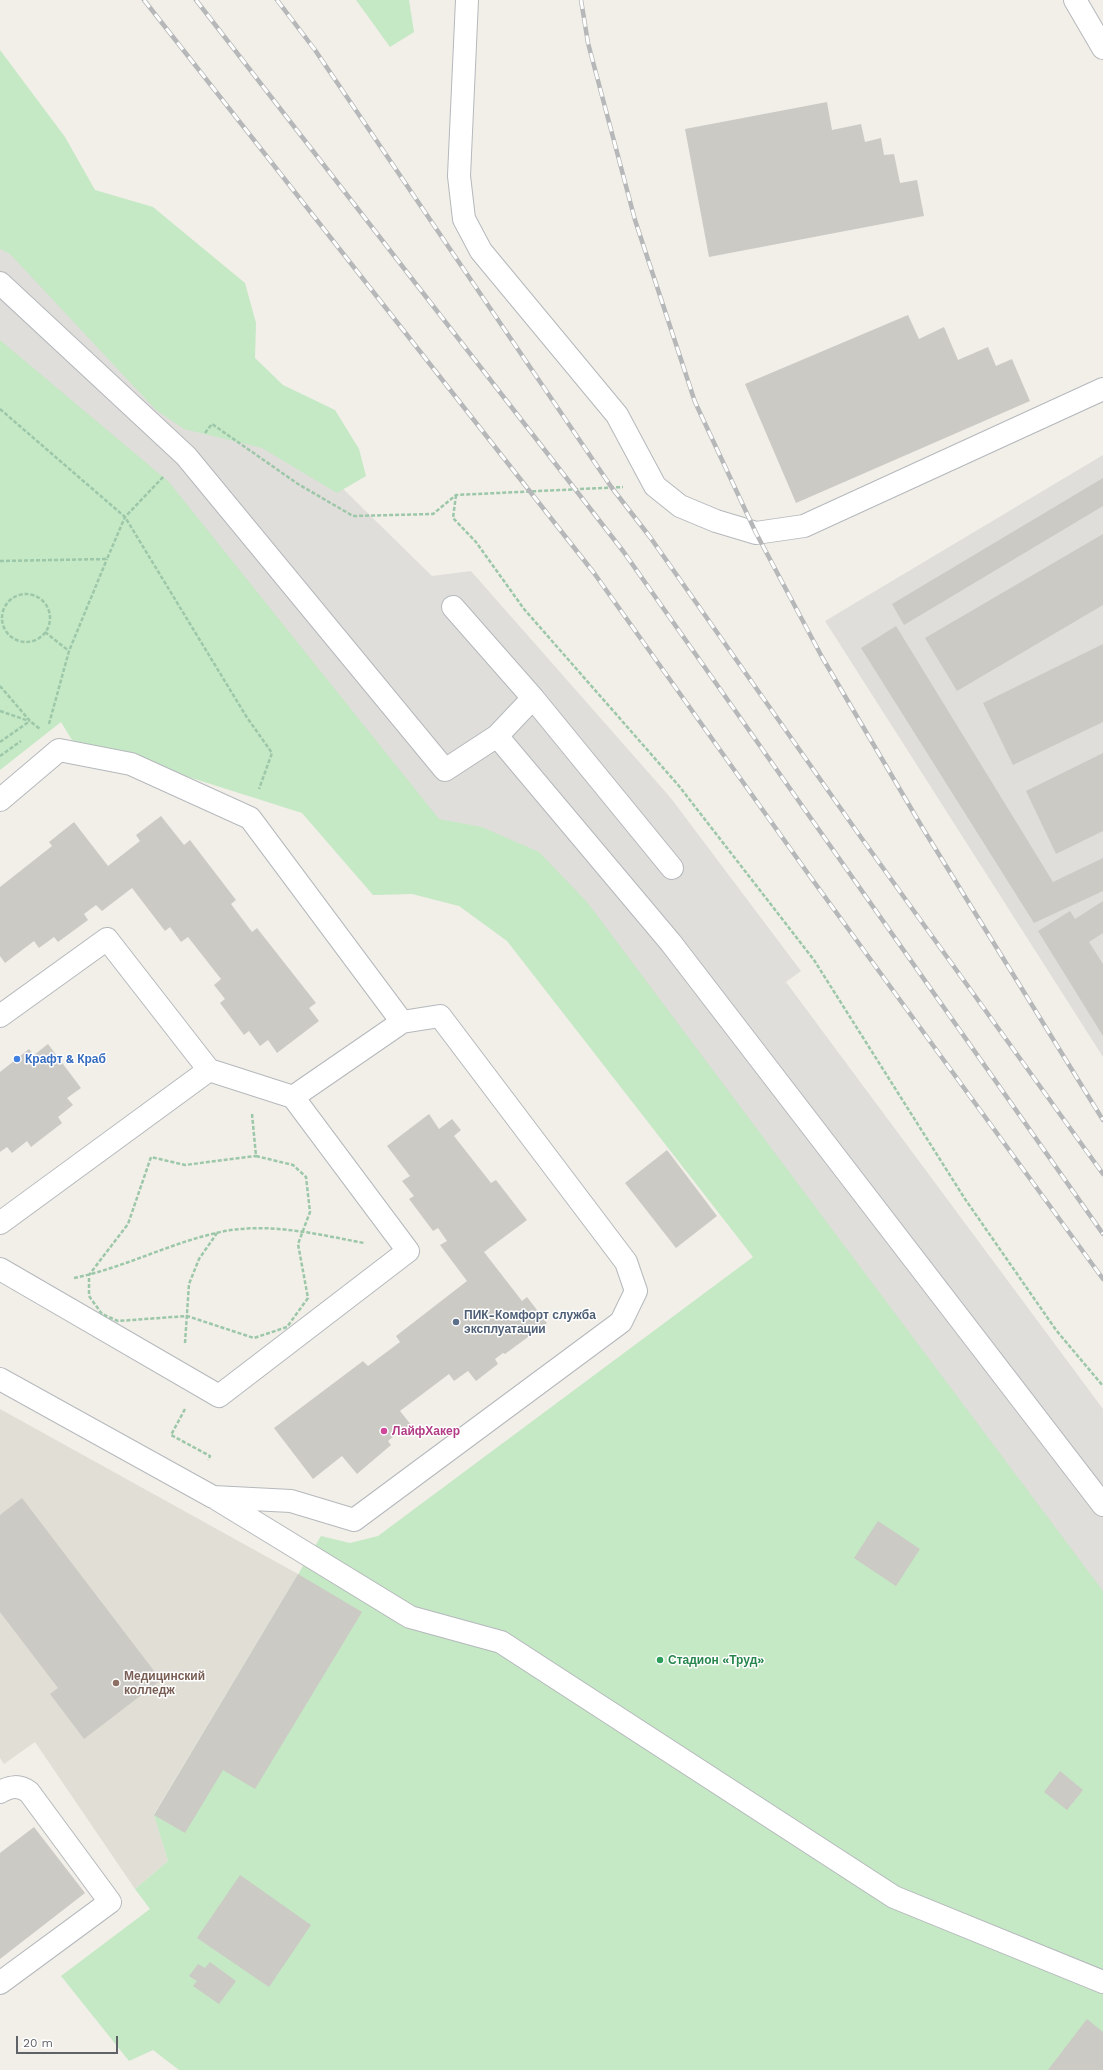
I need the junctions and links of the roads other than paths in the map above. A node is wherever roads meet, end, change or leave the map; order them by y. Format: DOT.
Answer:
graph roads {
  1 [pos="466,0"];
  2 [pos="1076,0"];
  3 [pos="1103,48"];
  4 [pos="0,283"];
  5 [pos="1103,389"];
  6 [pos="453,607"];
  7 [pos="533,698"];
  8 [pos="496,736"];
  9 [pos="0,800"];
  10 [pos="672,868"];
  11 [pos="0,1016"];
  12 [pos="402,1022"];
  13 [pos="209,1070"];
  14 [pos="293,1098"];
  15 [pos="0,1223"];
  16 [pos="0,1269"];
  17 [pos="0,1379"];
  18 [pos="213,1497"];
  19 [pos="1103,1505"];
  20 [pos="0,1792"];
  21 [pos="1103,1982"];
  22 [pos="0,1983"];
  1 -- 5 [label="lane"];
  2 -- 3 [label="lane"];
  4 -- 8 [label="lane"];
  6 -- 7 [label="lane"];
  7 -- 8 [label="lane"];
  7 -- 10 [label="lane"];
  8 -- 19 [label="lane"];
  9 -- 12 [label="lane"];
  11 -- 13 [label="lane"];
  12 -- 14 [label="lane"];
  12 -- 18 [label="lane"];
  13 -- 14 [label="lane"];
  13 -- 15 [label="lane"];
  14 -- 16 [label="lane"];
  17 -- 18 [label="lane"];
  18 -- 21 [label="lane"];
  20 -- 22 [label="lane"];
}
